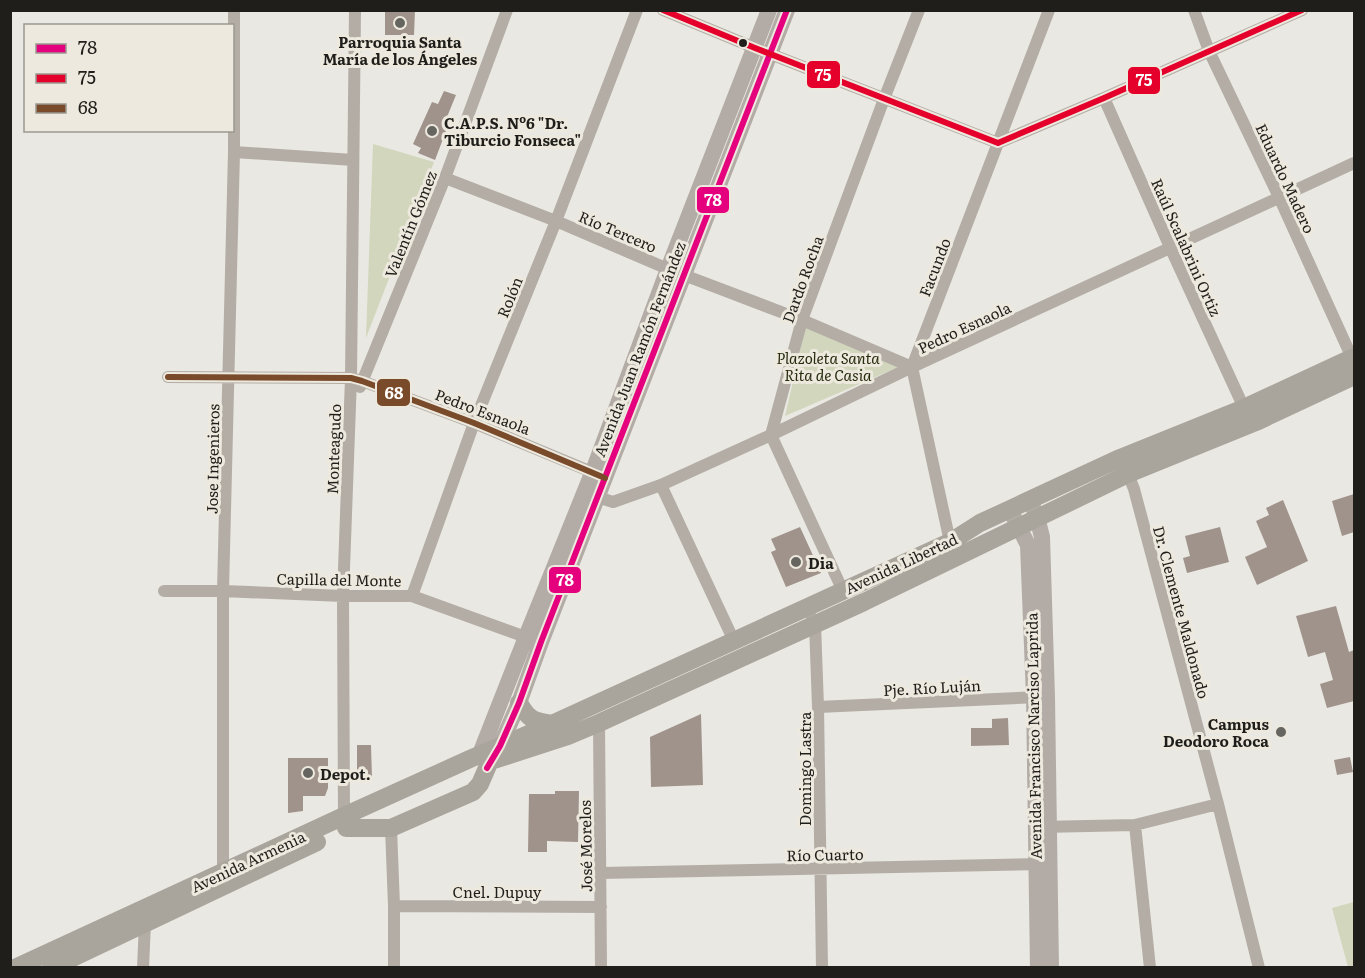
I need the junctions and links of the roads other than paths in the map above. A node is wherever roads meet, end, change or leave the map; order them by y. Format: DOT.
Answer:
graph roads {
  1 [pos="234,10"];
  2 [pos="355,10"];
  3 [pos="507,10"];
  4 [pos="637,10"];
  5 [pos="663,10"];
  6 [pos="769,10"];
  7 [pos="787,10"];
  8 [pos="919,10"];
  9 [pos="1049,10"];
  10 [pos="1194,10"];
  11 [pos="1302,10"];
  12 [pos="755,48"];
  13 [pos="1209,51"];
  14 [pos="771,54"];
  15 [pos="1104,98"];
  16 [pos="884,99"];
  17 [pos="998,143"];
  18 [pos="234,152"];
  19 [pos="353,160"];
  20 [pos="1354,163"];
  21 [pos="445,178"];
  22 [pos="1279,197"];
  23 [pos="556,221"];
  24 [pos="1170,247"];
  25 [pos="676,272"];
  26 [pos="802,320"];
  27 [pos="1354,364"];
  28 [pos="912,367"];
  29 [pos="168,377"];
  30 [pos="229,377"];
  31 [pos="356,380"];
  32 [pos="1244,408"];
  33 [pos="474,423"];
  34 [pos="771,435"];
  35 [pos="1128,474"];
  36 [pos="599,475"];
  37 [pos="661,485"];
  38 [pos="591,495"];
  39 [pos="1034,509"];
  40 [pos="1010,510"];
  41 [pos="1019,527"];
  42 [pos="950,542"];
  43 [pos="165,591"];
  44 [pos="224,591"];
  45 [pos="843,591"];
  46 [pos="343,596"];
  47 [pos="412,596"];
  48 [pos="807,608"];
  49 [pos="815,624"];
  50 [pos="533,640"];
  51 [pos="734,641"];
  52 [pos="1041,697"];
  53 [pos="519,703"];
  54 [pos="818,707"];
  55 [pos="599,723"];
  56 [pos="552,724"];
  57 [pos="501,746"];
  58 [pos="485,758"];
  59 [pos="1218,804"];
  60 [pos="345,822"];
  61 [pos="1135,825"];
  62 [pos="1043,827"];
  63 [pos="391,828"];
  64 [pos="1043,864"];
  65 [pos="820,869"];
  66 [pos="223,873"];
  67 [pos="601,873"];
  68 [pos="394,906"];
  69 [pos="601,907"];
  70 [pos="141,917"];
  71 [pos="15,968"];
  72 [pos="51,968"];
  73 [pos="143,968"];
  74 [pos="393,968"];
  75 [pos="601,968"];
  76 [pos="822,968"];
  77 [pos="1038,968"];
  78 [pos="1051,968"];
  79 [pos="1150,968"];
  80 [pos="1259,968"];
  1 -- 18 [label="street, Jose Ingenieros"];
  2 -- 19 [label="street, Monteagudo"];
  3 -- 21 [label="street, Valentín Gómez"];
  4 -- 23 [label="street, Rolón"];
  5 -- 12 [label="street"];
  6 -- 12 [label="main road, Avenida Juan Ramón Fernández"];
  7 -- 14 [label="main road, Avenida Juan Ramón Fernández"];
  8 -- 16 [label="street, Dardo Rocha"];
  9 -- 17 [label="street, Facundo"];
  10 -- 13 [label="street, Eduardo Madero"];
  11 -- 13 [label="street"];
  12 -- 14 [label="street"];
  12 -- 25 [label="main road, Avenida Juan Ramón Fernández"];
  13 -- 15 [label="street"];
  13 -- 22 [label="street, Eduardo Madero"];
  14 -- 16 [label="street"];
  14 -- 25 [label="main road, Avenida Juan Ramón Fernández"];
  15 -- 17 [label="street"];
  15 -- 24 [label="street, Raúl Scalabrini Ortiz"];
  16 -- 17 [label="street"];
  16 -- 26 [label="street, Dardo Rocha"];
  17 -- 28 [label="street, Facundo"];
  18 -- 19 [label="street"];
  18 -- 30 [label="street, Jose Ingenieros"];
  19 -- 31 [label="street, Monteagudo"];
  20 -- 22 [label="street, Pedro Esnaola"];
  21 -- 23 [label="street, Río Tercero"];
  21 -- 31 [label="street, Valentín Gómez"];
  22 -- 24 [label="street, Pedro Esnaola"];
  22 -- 27 [label="street, Eduardo Madero"];
  23 -- 25 [label="street, Río Tercero"];
  23 -- 33 [label="street, Rolón"];
  24 -- 28 [label="street, Pedro Esnaola"];
  24 -- 32 [label="street, Raúl Scalabrini Ortiz"];
  25 -- 26 [label="street, Río Tercero"];
  25 -- 36 [label="main road, Avenida Juan Ramón Fernández"];
  26 -- 28 [label="street, Río Tercero"];
  26 -- 34 [label="street, Dardo Rocha"];
  27 -- 32 [label="main road, Avenida Libertad"];
  27 -- 35 [label="main road, Avenida Libertad"];
  28 -- 34 [label="street, Pedro Esnaola"];
  28 -- 42 [label="street"];
  29 -- 30 [label="street, Pedro Esnaola"];
  30 -- 31 [label="street, Pedro Esnaola"];
  30 -- 44 [label="street, Jose Ingenieros"];
  31 -- 33 [label="street, Pedro Esnaola"];
  31 -- 46 [label="street, Monteagudo"];
  32 -- 39 [label="main road, Avenida Libertad"];
  33 -- 36 [label="street, Pedro Esnaola"];
  33 -- 47 [label="street, Rolón"];
  34 -- 37 [label="street, Pedro Esnaola"];
  34 -- 45 [label="street"];
  35 -- 39 [label="main road, Avenida Libertad"];
  35 -- 59 [label="street, Dr. Clemente Maldonado"];
  36 -- 38 [label="main road, Avenida Juan Ramón Fernández"];
  37 -- 38 [label="street, Pedro Esnaola"];
  37 -- 51 [label="street"];
  38 -- 50 [label="main road, Avenida Juan Ramón Fernández"];
  39 -- 40 [label="main road, Avenida Libertad"];
  39 -- 41 [label="main road, Avenida Libertad"];
  39 -- 52 [label="main road, Avenida Francisco Narciso Laprida"];
  40 -- 41 [label="main road, Avenida Francisco Narciso Laprida"];
  40 -- 42 [label="main road, Avenida Libertad"];
  41 -- 49 [label="main road, Avenida Libertad"];
  41 -- 52 [label="main road, Avenida Francisco Narciso Laprida"];
  42 -- 45 [label="main road, Avenida Libertad"];
  43 -- 44 [label="street, Capilla del Monte"];
  44 -- 46 [label="street, Capilla del Monte"];
  44 -- 66 [label="street, Jose Ingenieros"];
  45 -- 48 [label="main road, Avenida Libertad"];
  46 -- 47 [label="street, Capilla del Monte"];
  46 -- 60 [label="street, Monteagudo"];
  47 -- 50 [label="street, Capilla del Monte"];
  48 -- 49 [label="street, Domingo Lastra"];
  48 -- 51 [label="main road, Avenida Libertad"];
  49 -- 54 [label="street, Domingo Lastra"];
  49 -- 55 [label="main road, Avenida Libertad"];
  50 -- 53 [label="main road, Avenida Juan Ramón Fernández"];
  50 -- 58 [label="main road, Avenida Juan Ramón Fernández"];
  51 -- 56 [label="main road, Avenida Libertad"];
  52 -- 54 [label="street, Pje. Río Luján"];
  52 -- 62 [label="main road, Avenida Francisco Narciso Laprida"];
  53 -- 56 [label="main road"];
  53 -- 57 [label="main road, Avenida Juan Ramón Fernández"];
  54 -- 65 [label="street, Domingo Lastra"];
  55 -- 58 [label="main road, Avenida Libertad"];
  55 -- 67 [label="street, José Morelos"];
  56 -- 57 [label="main road, Avenida Libertad"];
  57 -- 58 [label="main road, Avenida Libertad"];
  58 -- 60 [label="main road, Avenida Armenia"];
  58 -- 63 [label="main road"];
  59 -- 61 [label="street"];
  59 -- 80 [label="street, Dr. Clemente Maldonado"];
  60 -- 63 [label="main road"];
  60 -- 66 [label="main road, Avenida Armenia"];
  60 -- 70 [label="main road, Avenida Armenia"];
  61 -- 62 [label="street"];
  61 -- 79 [label="street"];
  62 -- 64 [label="main road, Avenida Francisco Narciso Laprida"];
  63 -- 68 [label="street"];
  64 -- 65 [label="street, Río Cuarto"];
  64 -- 77 [label="main road, Avenida Francisco Narciso Laprida"];
  64 -- 78 [label="main road, Avenida Francisco Narciso Laprida"];
  65 -- 67 [label="street, Río Cuarto"];
  65 -- 76 [label="street, Domingo Lastra"];
  66 -- 70 [label="main road, Avenida Armenia"];
  67 -- 69 [label="street, José Morelos"];
  68 -- 69 [label="street, Cnel. Dupuy"];
  68 -- 74 [label="street"];
  69 -- 75 [label="street, José Morelos"];
  70 -- 71 [label="main road, Avenida Armenia"];
  70 -- 72 [label="main road, Avenida Armenia"];
  70 -- 73 [label="street"];
}
